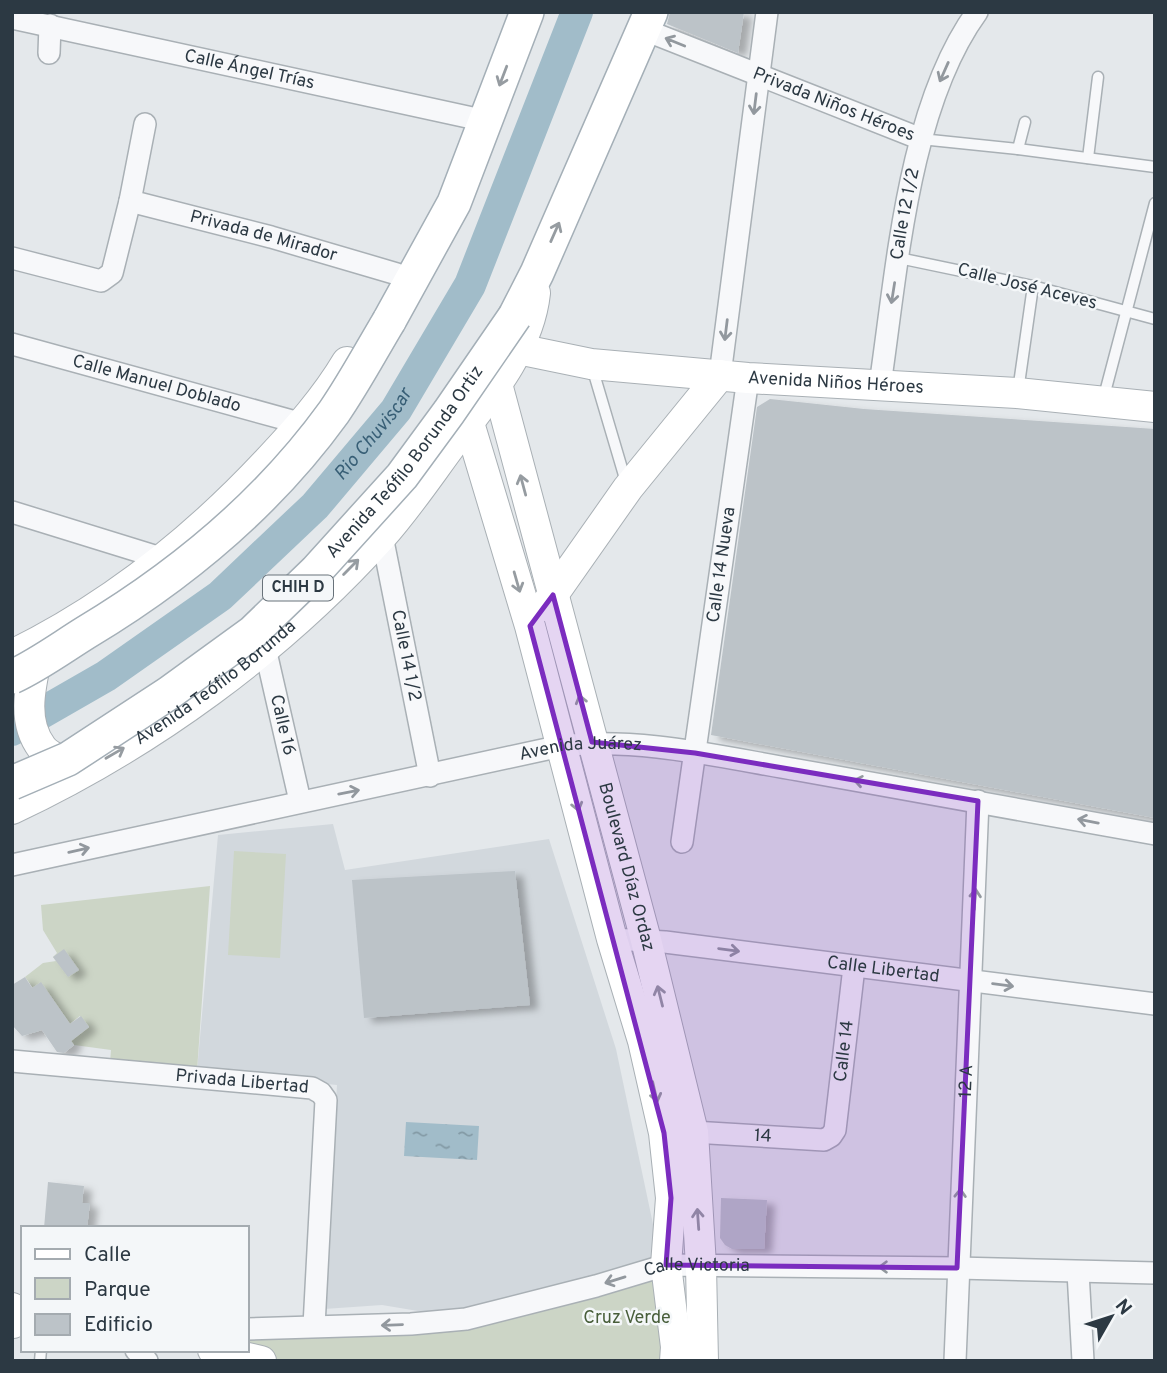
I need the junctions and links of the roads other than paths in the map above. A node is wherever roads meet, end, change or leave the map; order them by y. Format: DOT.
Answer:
graph roads {
  1 [pos="527,12"];
  2 [pos="767,12"];
  3 [pos="977,12"];
  4 [pos="12,19"];
  5 [pos="648,21"];
  6 [pos="50,25"];
  7 [pos="49,53"];
  8 [pos="759,76"];
  9 [pos="1098,77"];
  10 [pos="486,121"];
  11 [pos="1025,122"];
  12 [pos="145,124"];
  13 [pos="921,139"];
  14 [pos="1018,149"];
  15 [pos="1088,158"];
  16 [pos="1155,167"];
  17 [pos="130,201"];
  18 [pos="454,203"];
  19 [pos="1155,203"];
  20 [pos="12,258"];
  21 [pos="899,258"];
  22 [pos="537,273"];
  23 [pos="397,274"];
  24 [pos="1033,286"];
  25 [pos="1128,313"];
  26 [pos="1155,319"];
  27 [pos="12,344"];
  28 [pos="518,349"];
  29 [pos="591,364"];
  30 [pos="734,376"];
  31 [pos="496,384"];
  32 [pos="880,384"];
  33 [pos="1017,393"];
  34 [pos="1102,403"];
  35 [pos="1155,407"];
  36 [pos="469,423"];
  37 [pos="303,424"];
  38 [pos="628,488"];
  39 [pos="12,512"];
  40 [pos="382,536"];
  41 [pos="163,559"];
  42 [pos="553,596"];
  43 [pos="530,626"];
  44 [pos="40,642"];
  45 [pos="265,648"];
  46 [pos="12,655"];
  47 [pos="21,686"];
  48 [pos="592,742"];
  49 [pos="561,746"];
  50 [pos="695,753"];
  51 [pos="84,772"];
  52 [pos="430,776"];
  53 [pos="12,783"];
  54 [pos="300,801"];
  55 [pos="978,801"];
  56 [pos="12,808"];
  57 [pos="1155,834"];
  58 [pos="682,842"];
  59 [pos="12,865"];
  60 [pos="612,939"];
  61 [pos="646,940"];
  62 [pos="854,967"];
  63 [pos="969,981"];
  64 [pos="1155,1004"];
  65 [pos="12,1061"];
  66 [pos="693,1132"];
  67 [pos="831,1136"];
  68 [pos="666,1265"];
  69 [pos="701,1266"];
  70 [pos="957,1268"];
  71 [pos="1078,1272"];
  72 [pos="1155,1273"];
  73 [pos="12,1308"];
  74 [pos="13,1323"];
  75 [pos="314,1326"];
  76 [pos="248,1329"];
  77 [pos="222,1352"];
  78 [pos="261,1361"];
  79 [pos="675,1361"];
  80 [pos="703,1361"];
  81 [pos="955,1361"];
  82 [pos="1083,1361"];
  1 -- 10 [label="main road, one-way"];
  2 -- 8 [label="street, Calle 14 Nueva"];
  3 -- 13 [label="street, Calle 12 1/2, one-way"];
  4 -- 6 [label="street, Calle Ángel Trías"];
  8 -- 5 [label="street, Privada Niños Héroes, one-way"];
  22 -- 5 [label="main road, Avenida Teófilo Borunda Ortiz / CHIH D, one-way"];
  6 -- 7 [label="street"];
  6 -- 10 [label="street, Calle Ángel Trías"];
  8 -- 13 [label="street, Privada Niños Héroes"];
  8 -- 30 [label="street, Calle 14 Nueva, one-way"];
  9 -- 15 [label="lane"];
  10 -- 18 [label="main road"];
  11 -- 14 [label="lane"];
  12 -- 17 [label="street"];
  13 -- 14 [label="lane, Privada Niños Héroes"];
  13 -- 21 [label="street, Calle 12 1/2"];
  14 -- 15 [label="lane, Privada Niños Héroes"];
  15 -- 16 [label="lane, Privada Niños Héroes"];
  17 -- 20 [label="street"];
  17 -- 23 [label="street, Privada de Mirador"];
  18 -- 23 [label="main road"];
  18 -- 47 [label="main road, bridge"];
  19 -- 25 [label="lane"];
  21 -- 24 [label="lane, Calle José Aceves"];
  21 -- 32 [label="street, Calle 12 1/2, one-way"];
  22 -- 28 [label="main road, Avenida Teófilo Borunda"];
  22 -- 53 [label="main road, Avenida Teófilo Borunda Ortiz / CHIH D, bridge"];
  23 -- 37 [label="main road"];
  24 -- 25 [label="lane, Calle José Aceves"];
  24 -- 33 [label="lane"];
  25 -- 26 [label="lane, Calle José Aceves"];
  25 -- 34 [label="lane"];
  27 -- 37 [label="street, Calle Manuel Doblado"];
  28 -- 29 [label="main road, Avenida Niños Héroes"];
  28 -- 31 [label="main road, Avenida Teófilo Borunda"];
  29 -- 30 [label="main road, Avenida Niños Héroes"];
  29 -- 38 [label="lane"];
  30 -- 32 [label="main road, Avenida Niños Héroes"];
  30 -- 38 [label="main road"];
  30 -- 50 [label="street, Calle 14 Nueva"];
  31 -- 36 [label="main road, Avenida Teófilo Borunda"];
  42 -- 31 [label="main road, Boulevard Díaz Ordaz, one-way"];
  32 -- 33 [label="main road, Avenida Niños Héroes"];
  33 -- 34 [label="main road, Avenida Niños Héroes"];
  34 -- 35 [label="main road, Avenida Niños Héroes"];
  36 -- 40 [label="main road, Avenida Teófilo Borunda"];
  36 -- 43 [label="main road, Boulevard Díaz Ordaz, one-way"];
  37 -- 41 [label="main road"];
  38 -- 42 [label="main road"];
  39 -- 41 [label="street"];
  45 -- 40 [label="main road, Avenida Teófilo Borunda, one-way"];
  40 -- 52 [label="street, Calle 14 1/2"];
  41 -- 44 [label="main road"];
  42 -- 43 [label="main road"];
  48 -- 42 [label="main road, Boulevard Díaz Ordaz, one-way"];
  43 -- 49 [label="main road, Boulevard Díaz Ordaz"];
  44 -- 46 [label="main road"];
  44 -- 47 [label="main road"];
  51 -- 45 [label="main road, Avenida Teófilo Borunda, one-way"];
  45 -- 54 [label="street, Calle 16"];
  47 -- 51 [label="main road"];
  48 -- 49 [label="street, Avenida Juárez"];
  48 -- 50 [label="street, Avenida Juárez"];
  48 -- 61 [label="main road, Boulevard Díaz Ordaz"];
  49 -- 52 [label="street, Avenida Juárez"];
  49 -- 60 [label="main road, Boulevard Díaz Ordaz, one-way"];
  55 -- 50 [label="street, Avenida Juárez, one-way"];
  50 -- 58 [label="street, Calle 14 Nueva"];
  51 -- 56 [label="main road, Avenida Teófilo Borunda"];
  54 -- 52 [label="street, Avenida Juárez, one-way"];
  59 -- 54 [label="street, Avenida Juárez, one-way"];
  57 -- 55 [label="street, Avenida Juárez, one-way"];
  63 -- 55 [label="street, 12 A, one-way"];
  60 -- 61 [label="street, Calle Libertad"];
  60 -- 68 [label="main road, Boulevard Díaz Ordaz, one-way"];
  61 -- 62 [label="street, Calle Libertad, one-way"];
  66 -- 61 [label="main road, Boulevard Díaz Ordaz, one-way"];
  62 -- 63 [label="street, Calle Libertad"];
  62 -- 67 [label="street, Calle 14"];
  63 -- 64 [label="street, Calle Libertad, one-way"];
  70 -- 63 [label="street, 12 A, one-way"];
  65 -- 75 [label="street, Privada Libertad"];
  66 -- 67 [label="street, 14"];
  69 -- 66 [label="main road, Boulevard Díaz Ordaz, one-way"];
  68 -- 69 [label="street, Calle Victoria"];
  68 -- 75 [label="street, Calle Victoria, one-way"];
  68 -- 79 [label="main road, Boulevard Díaz Ordaz"];
  70 -- 69 [label="street, Calle Victoria, one-way"];
  69 -- 80 [label="main road, Boulevard Díaz Ordaz"];
  70 -- 71 [label="street, Calle Victoria"];
  70 -- 81 [label="street, 12 A"];
  71 -- 72 [label="street, Calle Victoria"];
  71 -- 82 [label="street"];
  73 -- 74 [label="main road"];
  75 -- 76 [label="street, Calle Victoria"];
  77 -- 78 [label="main road"];
}
